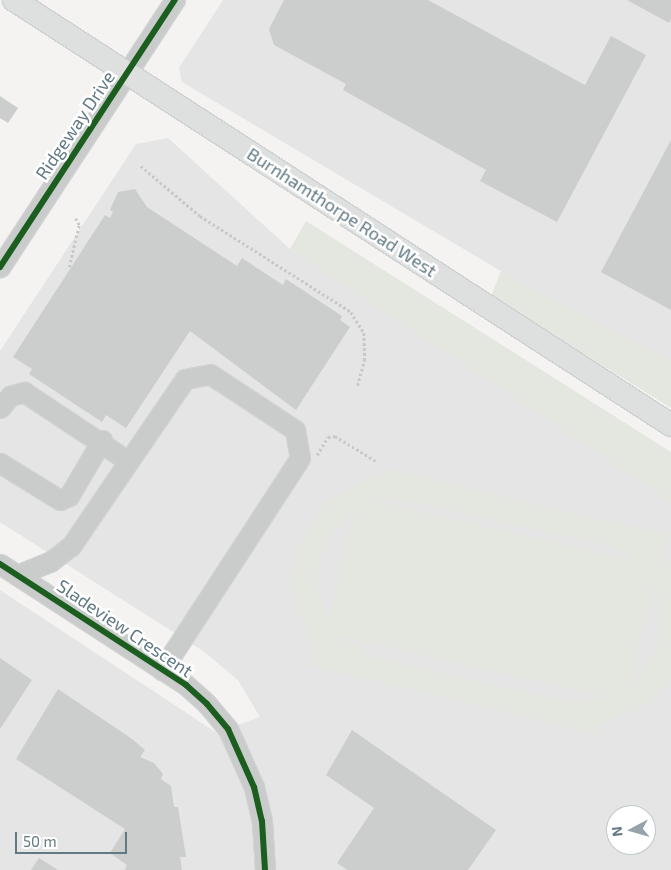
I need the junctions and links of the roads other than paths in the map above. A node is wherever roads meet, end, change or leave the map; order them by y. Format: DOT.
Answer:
graph roads {
  1 [pos="14,0"];
  2 [pos="175,0"];
  3 [pos="128,74"];
  4 [pos="0,267"];
  5 [pos="2,405"];
  6 [pos="671,425"];
  7 [pos="102,440"];
  8 [pos="128,461"];
  9 [pos="0,463"];
  10 [pos="0,564"];
  11 [pos="16,574"];
  12 [pos="162,670"];
  13 [pos="264,870"];
  1 -- 3 [label="main road, Burnhamthorpe Road West"];
  2 -- 3 [label="street, Ridgeway Drive"];
  3 -- 4 [label="street, Ridgeway Drive"];
  3 -- 6 [label="main road, Burnhamthorpe Road West"];
  5 -- 7 [label="street"];
  7 -- 8 [label="street"];
  7 -- 9 [label="street"];
  8 -- 11 [label="street"];
  8 -- 12 [label="street"];
  10 -- 11 [label="street, Sladeview Crescent"];
  11 -- 12 [label="street, Sladeview Crescent"];
  12 -- 13 [label="street, Sladeview Crescent"];
}
